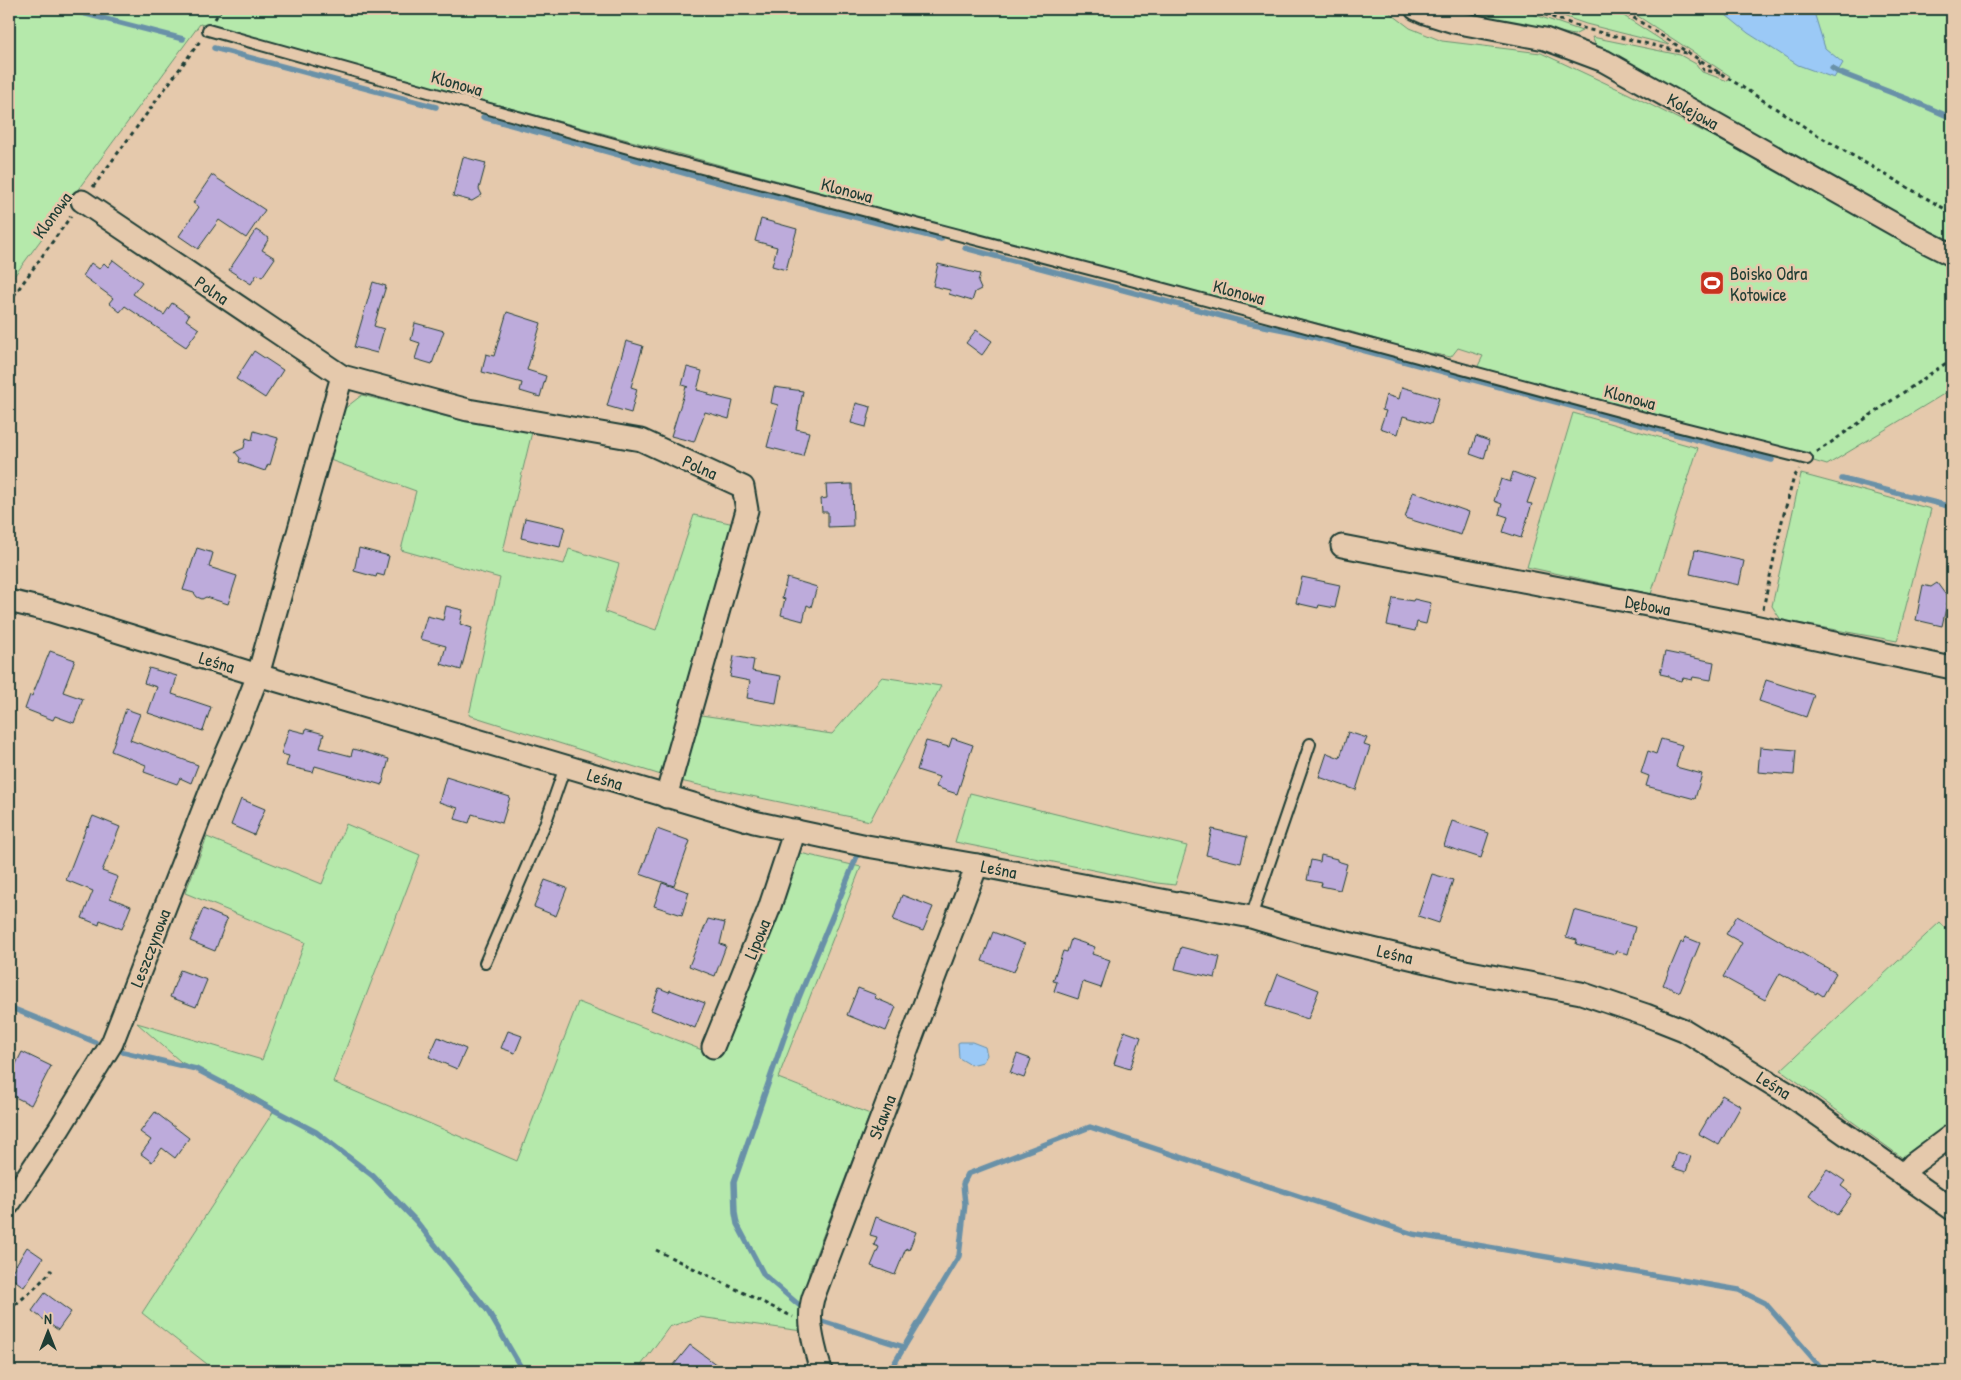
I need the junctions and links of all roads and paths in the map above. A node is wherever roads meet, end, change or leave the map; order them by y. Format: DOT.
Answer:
graph roads {
  1 [pos="1416,9"];
  2 [pos="1529,9"];
  3 [pos="1620,9"];
  4 [pos="208,30"];
  5 [pos="1689,54"];
  6 [pos="1698,59"];
  7 [pos="1721,73"];
  8 [pos="82,202"];
  9 [pos="1952,212"];
  10 [pos="1952,255"];
  11 [pos="9,302"];
  12 [pos="1952,359"];
  13 [pos="342,376"];
  14 [pos="1807,459"];
  15 [pos="1342,546"];
  16 [pos="9,601"];
  17 [pos="1760,627"];
  18 [pos="1952,668"];
  19 [pos="258,675"];
  20 [pos="1310,744"];
  21 [pos="565,767"];
  22 [pos="666,797"];
  23 [pos="795,830"];
  24 [pos="977,865"];
  25 [pos="1251,917"];
  26 [pos="486,963"];
  27 [pos="712,1047"];
  28 [pos="1952,1135"];
  29 [pos="1903,1175"];
  30 [pos="9,1204"];
  31 [pos="1952,1209"];
  32 [pos="656,1250"];
  33 [pos="52,1270"];
  34 [pos="9,1299"];
  35 [pos="811,1320"];
  36 [pos="821,1371"];
  1 -- 10 [label="street, Kolejowa"];
  2 -- 5 [label="path"];
  3 -- 5 [label="path"];
  4 -- 8 [label="path, Klonowa"];
  4 -- 14 [label="lane, Klonowa"];
  5 -- 6 [label="path"];
  6 -- 7 [label="path"];
  6 -- 7 [label="path"];
  7 -- 9 [label="path"];
  8 -- 11 [label="path, Klonowa"];
  8 -- 13 [label="street, Polna"];
  12 -- 14 [label="path"];
  13 -- 19 [label="street"];
  13 -- 22 [label="street, Polna"];
  14 -- 17 [label="path"];
  15 -- 17 [label="street, Dębowa"];
  16 -- 19 [label="street, Leśna"];
  17 -- 18 [label="street, Dębowa"];
  19 -- 21 [label="street, Leśna"];
  19 -- 30 [label="street, Leszczynowa"];
  20 -- 25 [label="lane"];
  21 -- 22 [label="street, Leśna"];
  21 -- 26 [label="lane"];
  22 -- 23 [label="street, Leśna"];
  23 -- 24 [label="street, Leśna"];
  23 -- 27 [label="street, Lipowa"];
  24 -- 25 [label="street, Leśna"];
  24 -- 35 [label="street, Sławna"];
  25 -- 29 [label="street, Leśna"];
  28 -- 29 [label="street"];
  29 -- 31 [label="street, Leśna"];
  32 -- 35 [label="path"];
  33 -- 34 [label="path"];
  35 -- 36 [label="street, Sławna"];
}
